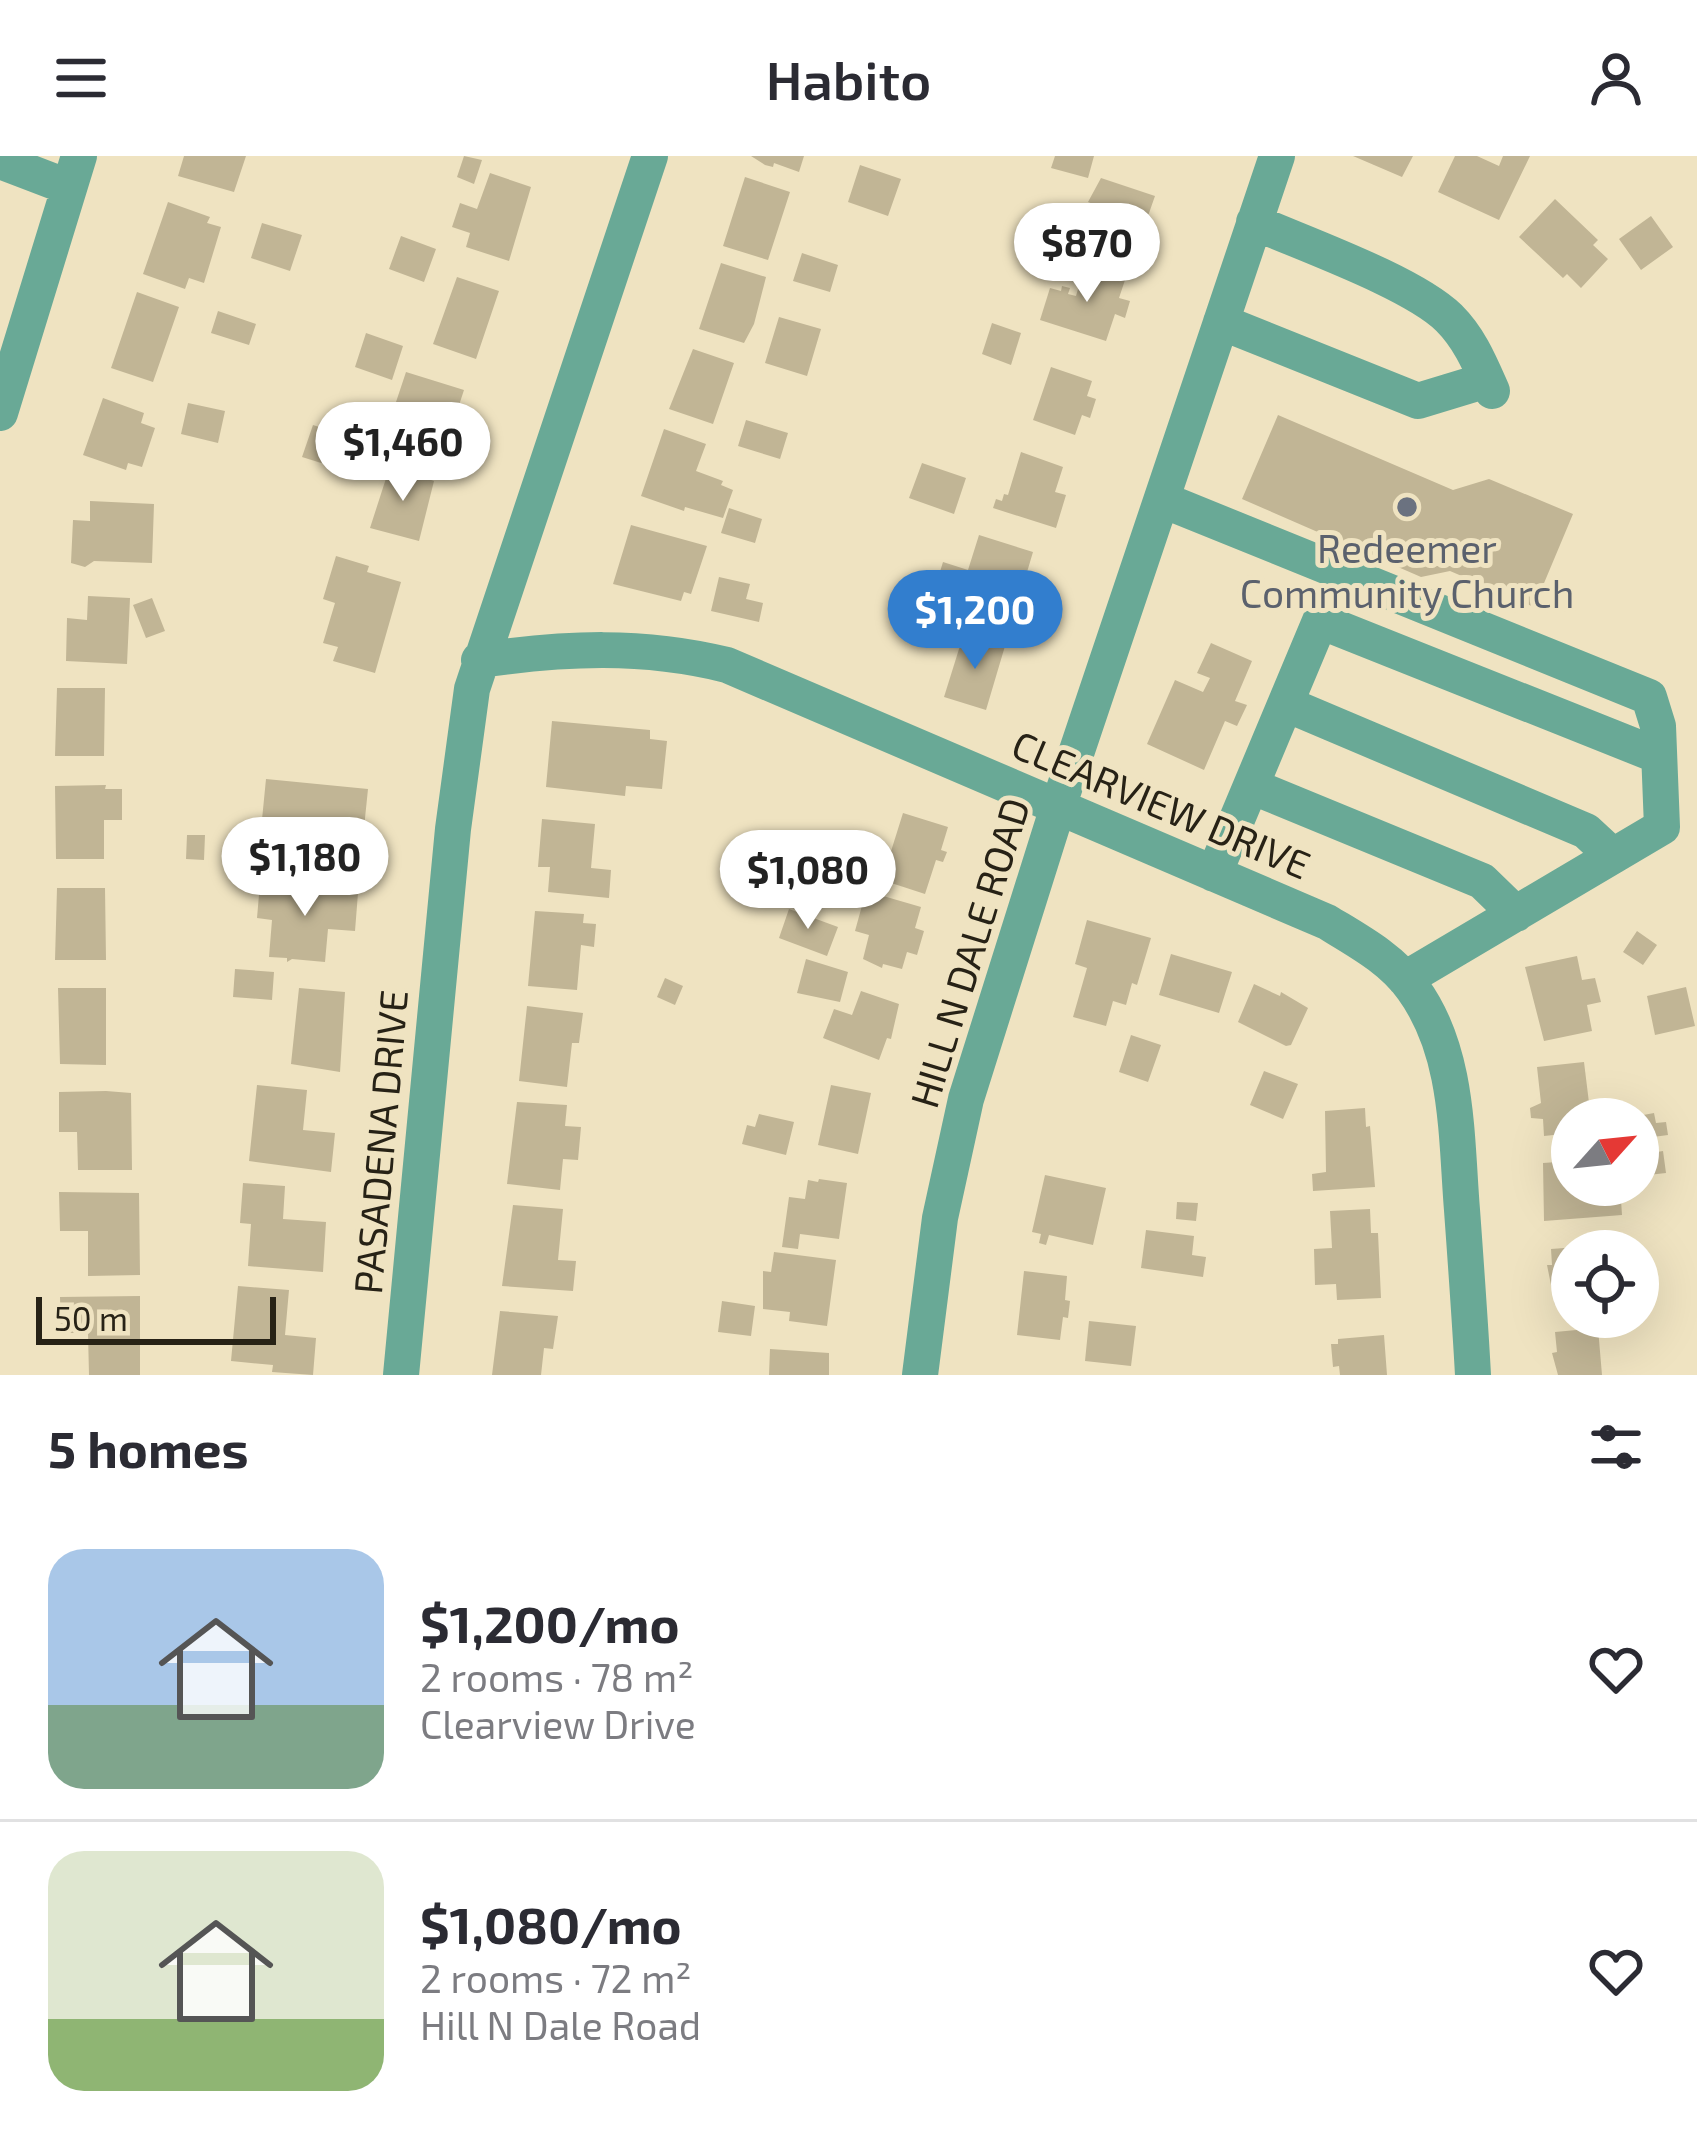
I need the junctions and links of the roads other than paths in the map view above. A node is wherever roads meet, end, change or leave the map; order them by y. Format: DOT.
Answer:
graph roads {
  1 [pos="650,156"];
  2 [pos="1277,156"];
  3 [pos="0,161"];
  4 [pos="74,171"];
  5 [pos="1254,221"];
  6 [pos="1221,322"];
  7 [pos="0,413"];
  8 [pos="1163,500"];
  9 [pos="1341,571"];
  10 [pos="1320,621"];
  11 [pos="479,660"];
  12 [pos="1286,704"];
  13 [pos="1660,756"];
  14 [pos="1251,786"];
  15 [pos="1058,807"];
  16 [pos="1613,856"];
  17 [pos="1214,874"];
  18 [pos="1516,914"];
  19 [pos="1405,980"];
  20 [pos="400,1375"];
  21 [pos="920,1375"];
  22 [pos="1474,1375"];
  1 -- 11 [label="street, PASADENA DRIVE"];
  2 -- 5 [label="street, HILL N DALE ROAD"];
  3 -- 4 [label="street"];
  4 -- 7 [label="street"];
  5 -- 6 [label="street, HILL N DALE ROAD"];
  5 -- 6 [label="street"];
  6 -- 8 [label="street, HILL N DALE ROAD"];
  8 -- 9 [label="street"];
  8 -- 15 [label="street, HILL N DALE ROAD"];
  9 -- 10 [label="street"];
  9 -- 13 [label="street"];
  10 -- 12 [label="street"];
  10 -- 13 [label="street"];
  11 -- 15 [label="street, CLEARVIEW DRIVE"];
  11 -- 20 [label="street, PASADENA DRIVE"];
  12 -- 14 [label="street"];
  12 -- 16 [label="street"];
  13 -- 16 [label="street"];
  14 -- 17 [label="street"];
  14 -- 18 [label="street"];
  15 -- 17 [label="street, CLEARVIEW DRIVE"];
  15 -- 21 [label="street, HILL N DALE ROAD"];
  16 -- 18 [label="street"];
  17 -- 19 [label="street, CLEARVIEW DRIVE"];
  18 -- 19 [label="street"];
  19 -- 22 [label="street, CLEARVIEW DRIVE"];
}
